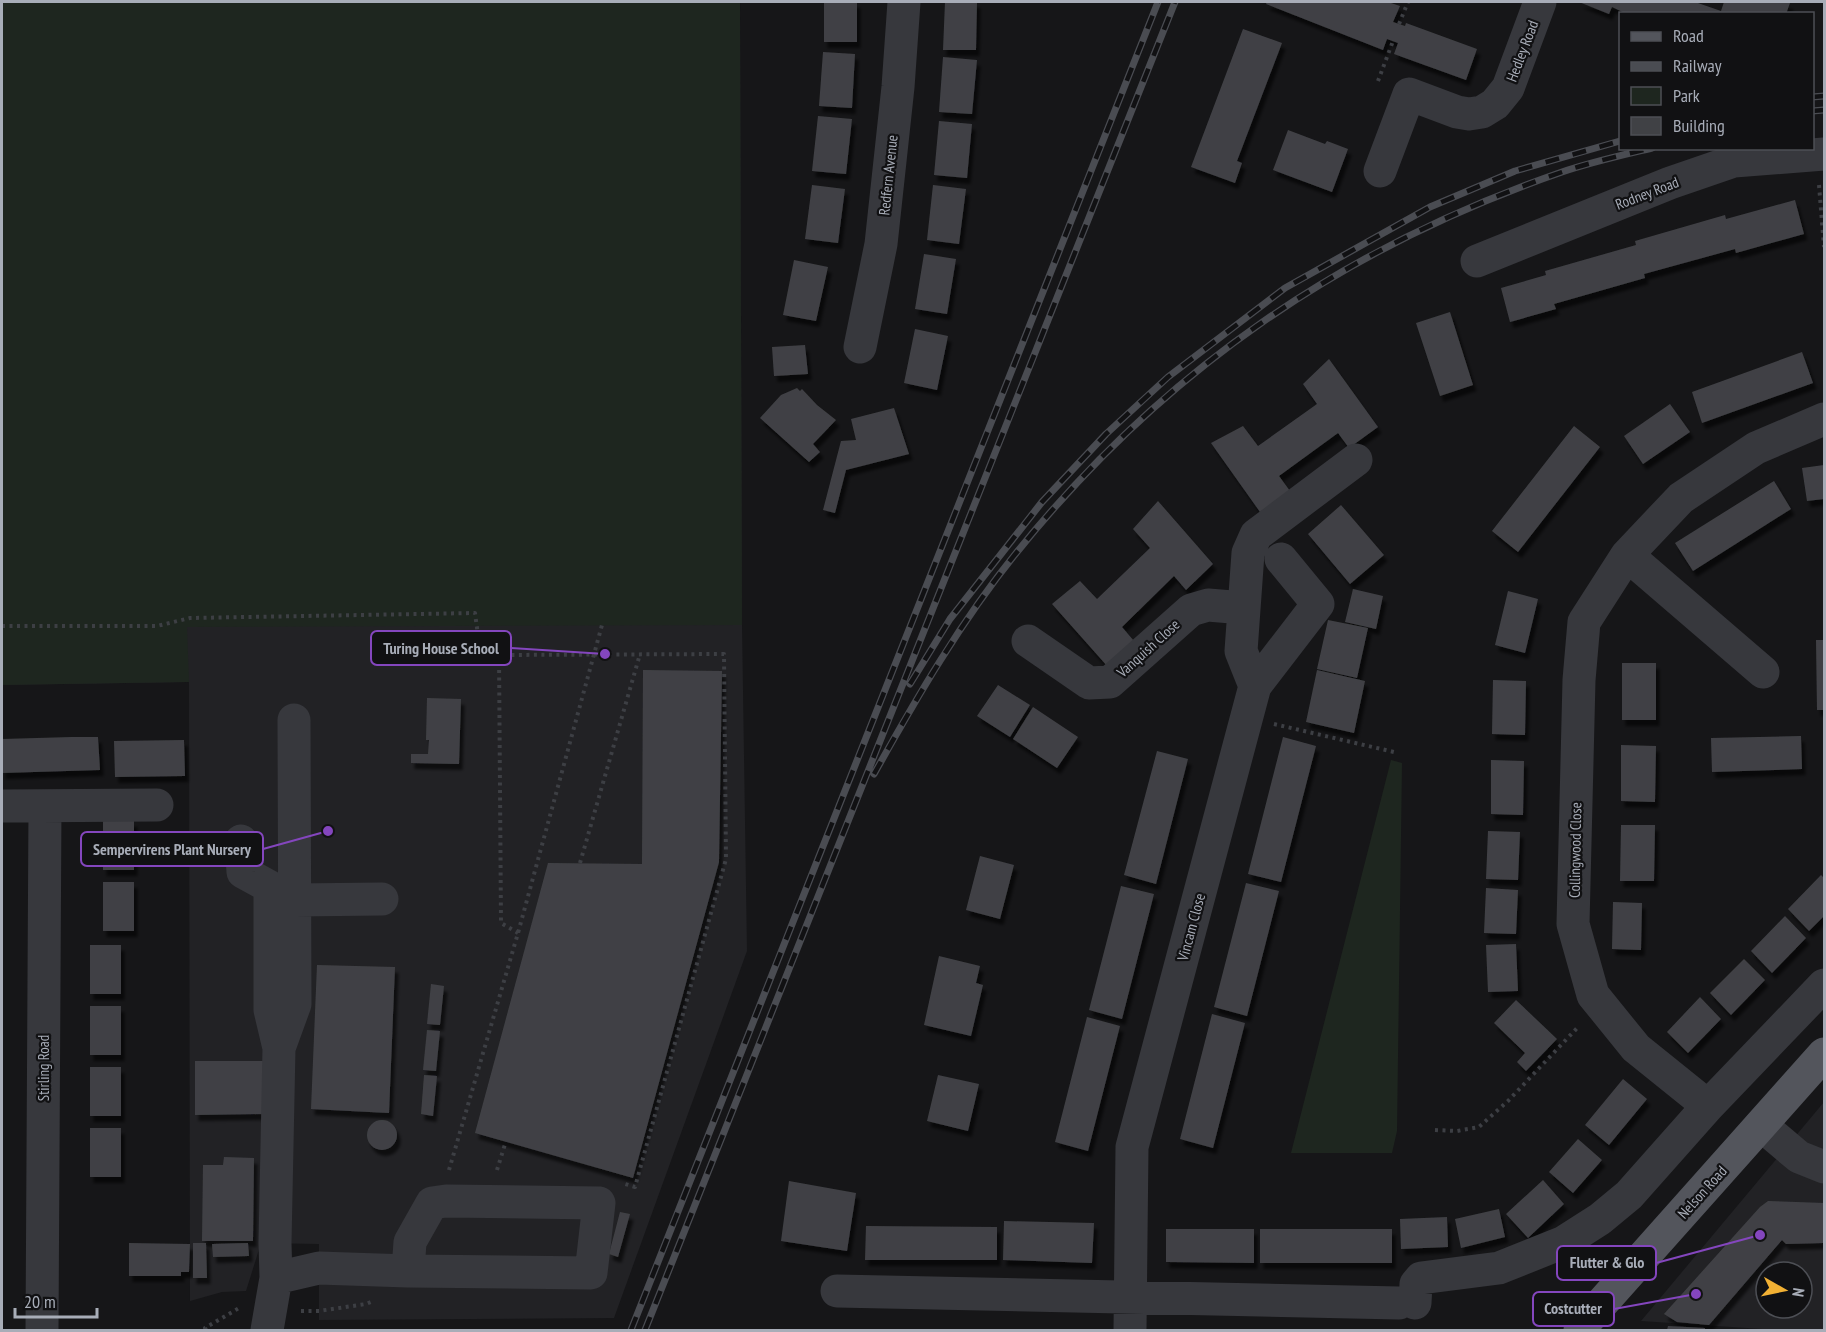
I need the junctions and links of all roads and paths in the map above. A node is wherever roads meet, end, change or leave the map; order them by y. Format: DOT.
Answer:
graph roads {
  1 [pos="903,2"];
  2 [pos="1408,2"];
  3 [pos="1540,2"];
  4 [pos="1400,24"];
  5 [pos="1393,41"];
  6 [pos="1378,81"];
  7 [pos="1820,154"];
  8 [pos="1380,171"];
  9 [pos="1824,247"];
  10 [pos="1477,261"];
  11 [pos="860,347"];
  12 [pos="1824,419"];
  13 [pos="1356,460"];
  14 [pos="1628,555"];
  15 [pos="1281,559"];
  16 [pos="1244,608"];
  17 [pos="602,625"];
  18 [pos="2,626"];
  19 [pos="1028,641"];
  20 [pos="593,654"];
  21 [pos="640,654"];
  22 [pos="499,655"];
  23 [pos="1763,672"];
  24 [pos="1255,686"];
  25 [pos="1247,718"];
  26 [pos="294,720"];
  27 [pos="1394,752"];
  28 [pos="158,805"];
  29 [pos="2,806"];
  30 [pos="45,806"];
  31 [pos="242,841"];
  32 [pos="580,863"];
  33 [pos="382,899"];
  34 [pos="295,900"];
  35 [pos="518,933"];
  36 [pos="1824,985"];
  37 [pos="1599,1003"];
  38 [pos="279,1048"];
  39 [pos="1824,1054"];
  40 [pos="1708,1106"];
  41 [pos="465,1112"];
  42 [pos="1761,1125"];
  43 [pos="1435,1130"];
  44 [pos="506,1141"];
  45 [pos="1824,1167"];
  46 [pos="508,1170"];
  47 [pos="618,1182"];
  48 [pos="408,1271"];
  49 [pos="276,1278"];
  50 [pos="837,1291"];
  51 [pos="1129,1296"];
  52 [pos="42,1330"];
  53 [pos="267,1330"];
  54 [pos="1130,1330"];
  55 [pos="1580,1330"];
  1 -- 11 [label="street, Redfern Avenue"];
  2 -- 4 [label="path"];
  3 -- 8 [label="street, Hedley Road"];
  5 -- 6 [label="path"];
  7 -- 9 [label="path"];
  7 -- 10 [label="street, Rodney Road"];
  12 -- 14 [label="street, Collingwood Close"];
  13 -- 16 [label="street"];
  14 -- 23 [label="street"];
  14 -- 37 [label="street, Collingwood Close"];
  15 -- 24 [label="street, Vincam Close"];
  16 -- 19 [label="street, Vanquish Close"];
  16 -- 24 [label="street"];
  17 -- 20 [label="path"];
  18 -- 22 [label="path"];
  20 -- 21 [label="path"];
  20 -- 22 [label="path"];
  20 -- 35 [label="path"];
  21 -- 32 [label="path"];
  21 -- 47 [label="path"];
  22 -- 35 [label="path"];
  24 -- 25 [label="street, Vincam Close"];
  25 -- 27 [label="path"];
  25 -- 51 [label="street, Vincam Close"];
  26 -- 34 [label="street"];
  28 -- 30 [label="street"];
  29 -- 30 [label="street"];
  30 -- 52 [label="street, Stirling Road"];
  31 -- 38 [label="street"];
  33 -- 34 [label="street"];
  34 -- 38 [label="street"];
  35 -- 41 [label="path"];
  36 -- 40 [label="street"];
  37 -- 40 [label="street, Collingwood Close"];
  37 -- 43 [label="path"];
  38 -- 49 [label="street"];
  39 -- 42 [label="main road, Nelson Road"];
  40 -- 51 [label="street"];
  42 -- 45 [label="street"];
  42 -- 55 [label="main road, Nelson Road"];
  44 -- 46 [label="path"];
  48 -- 48 [label="street"];
  48 -- 49 [label="street"];
  49 -- 53 [label="street"];
  50 -- 51 [label="street"];
  51 -- 54 [label="street, Vincam Close"];
}
